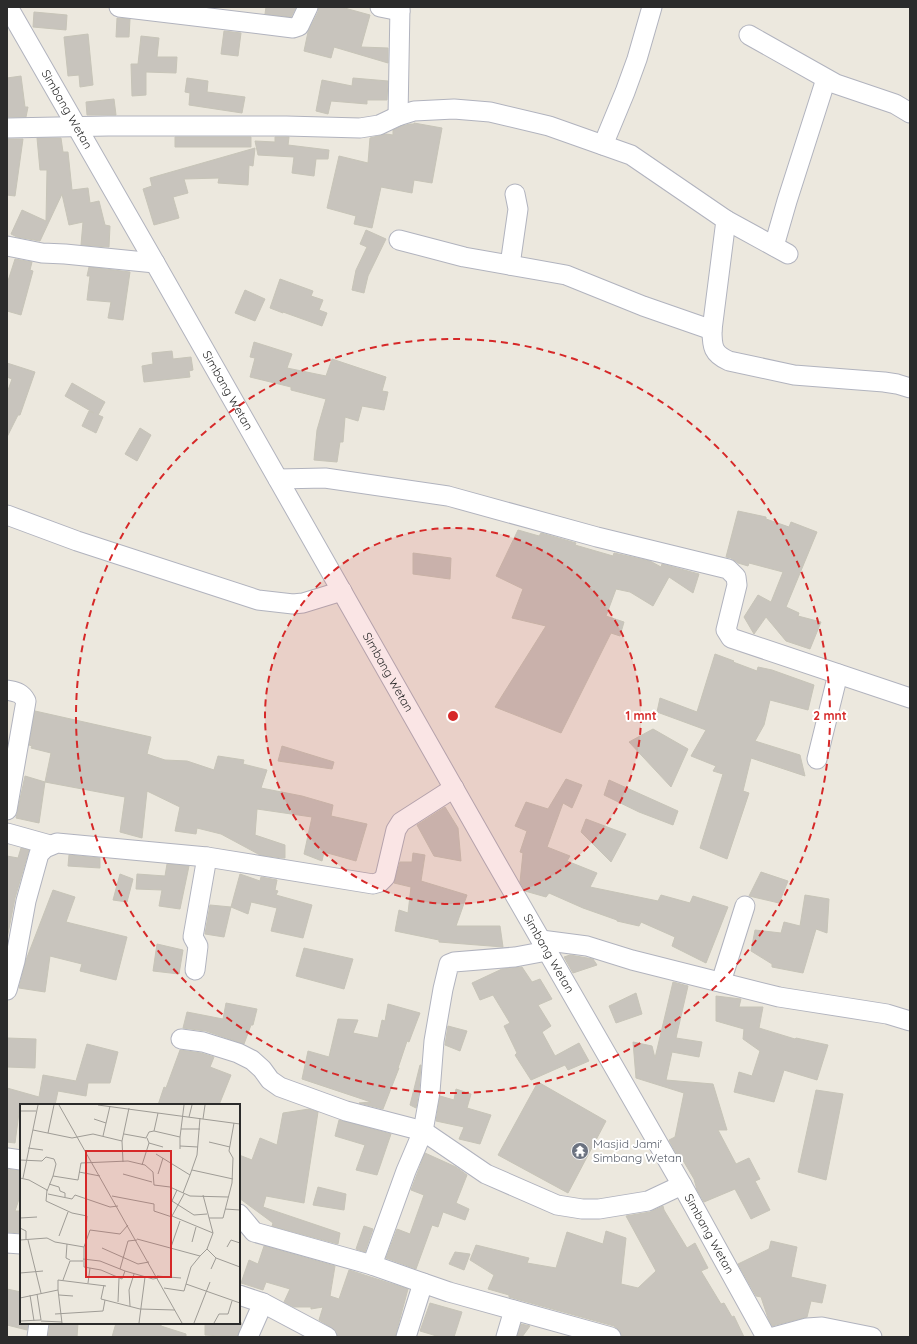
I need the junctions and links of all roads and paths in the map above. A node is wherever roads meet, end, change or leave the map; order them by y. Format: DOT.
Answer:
graph roads {
  1 [pos="8,7"];
  2 [pos="119,7"];
  3 [pos="308,7"];
  4 [pos="380,7"];
  5 [pos="652,7"];
  6 [pos="400,9"];
  7 [pos="749,35"];
  8 [pos="826,79"];
  9 [pos="910,113"];
  10 [pos="398,116"];
  11 [pos="78,127"];
  12 [pos="7,128"];
  13 [pos="603,145"];
  14 [pos="515,194"];
  15 [pos="726,220"];
  16 [pos="399,240"];
  17 [pos="7,246"];
  18 [pos="155,263"];
  19 [pos="510,265"];
  20 [pos="712,330"];
  21 [pos="910,388"];
  22 [pos="278,479"];
  23 [pos="7,515"];
  24 [pos="342,591"];
  25 [pos="838,674"];
  26 [pos="7,690"];
  27 [pos="910,698"];
  28 [pos="817,759"];
  29 [pos="454,788"];
  30 [pos="7,810"];
  31 [pos="7,833"];
  32 [pos="50,845"];
  33 [pos="207,857"];
  34 [pos="745,906"];
  35 [pos="544,945"];
  36 [pos="195,970"];
  37 [pos="722,982"];
  38 [pos="7,990"];
  39 [pos="910,1021"];
  40 [pos="181,1039"];
  41 [pos="422,1131"];
  42 [pos="7,1158"];
  43 [pos="20,1160"];
  44 [pos="682,1185"];
  45 [pos="240,1215"];
  46 [pos="7,1243"];
  47 [pos="20,1244"];
  48 [pos="372,1265"];
  49 [pos="423,1283"];
  50 [pos="240,1294"];
  51 [pos="263,1303"];
  52 [pos="514,1310"];
  53 [pos="39,1324"];
  54 [pos="37,1337"];
  55 [pos="248,1337"];
  56 [pos="327,1337"];
  57 [pos="406,1337"];
  58 [pos="506,1337"];
  59 [pos="611,1337"];
  60 [pos="766,1337"];
  61 [pos="774,1337"];
  62 [pos="872,1337"];
  1 -- 11 [label="street, Simbang Wetan"];
  2 -- 3 [label="street"];
  4 -- 6 [label="street"];
  5 -- 13 [label="street"];
  6 -- 10 [label="street"];
  7 -- 8 [label="street"];
  8 -- 9 [label="street"];
  8 -- 15 [label="street"];
  10 -- 11 [label="street"];
  10 -- 13 [label="street"];
  11 -- 12 [label="street"];
  11 -- 18 [label="street, Simbang Wetan"];
  13 -- 15 [label="street"];
  14 -- 19 [label="street"];
  15 -- 20 [label="street"];
  16 -- 19 [label="street"];
  17 -- 18 [label="street"];
  18 -- 22 [label="street, Simbang Wetan"];
  19 -- 20 [label="street"];
  20 -- 21 [label="street"];
  22 -- 24 [label="street, Simbang Wetan"];
  22 -- 25 [label="street"];
  23 -- 24 [label="street"];
  24 -- 29 [label="street, Simbang Wetan"];
  25 -- 27 [label="street"];
  25 -- 28 [label="street"];
  26 -- 30 [label="street"];
  29 -- 33 [label="street"];
  29 -- 35 [label="street, Simbang Wetan"];
  31 -- 32 [label="street"];
  32 -- 33 [label="street"];
  32 -- 38 [label="street"];
  33 -- 36 [label="street"];
  34 -- 37 [label="street"];
  35 -- 37 [label="street"];
  35 -- 41 [label="street"];
  35 -- 44 [label="street, Simbang Wetan"];
  37 -- 39 [label="street"];
  40 -- 41 [label="street"];
  41 -- 44 [label="street"];
  41 -- 48 [label="street"];
  42 -- 43 [label="street"];
  44 -- 60 [label="street, Simbang Wetan"];
  45 -- 48 [label="street"];
  46 -- 47 [label="street"];
  48 -- 49 [label="street"];
  49 -- 52 [label="street"];
  49 -- 57 [label="street"];
  50 -- 51 [label="street"];
  51 -- 55 [label="street"];
  51 -- 56 [label="street"];
  52 -- 58 [label="street"];
  52 -- 59 [label="street"];
  53 -- 54 [label="street"];
  61 -- 62 [label="street"];
}
